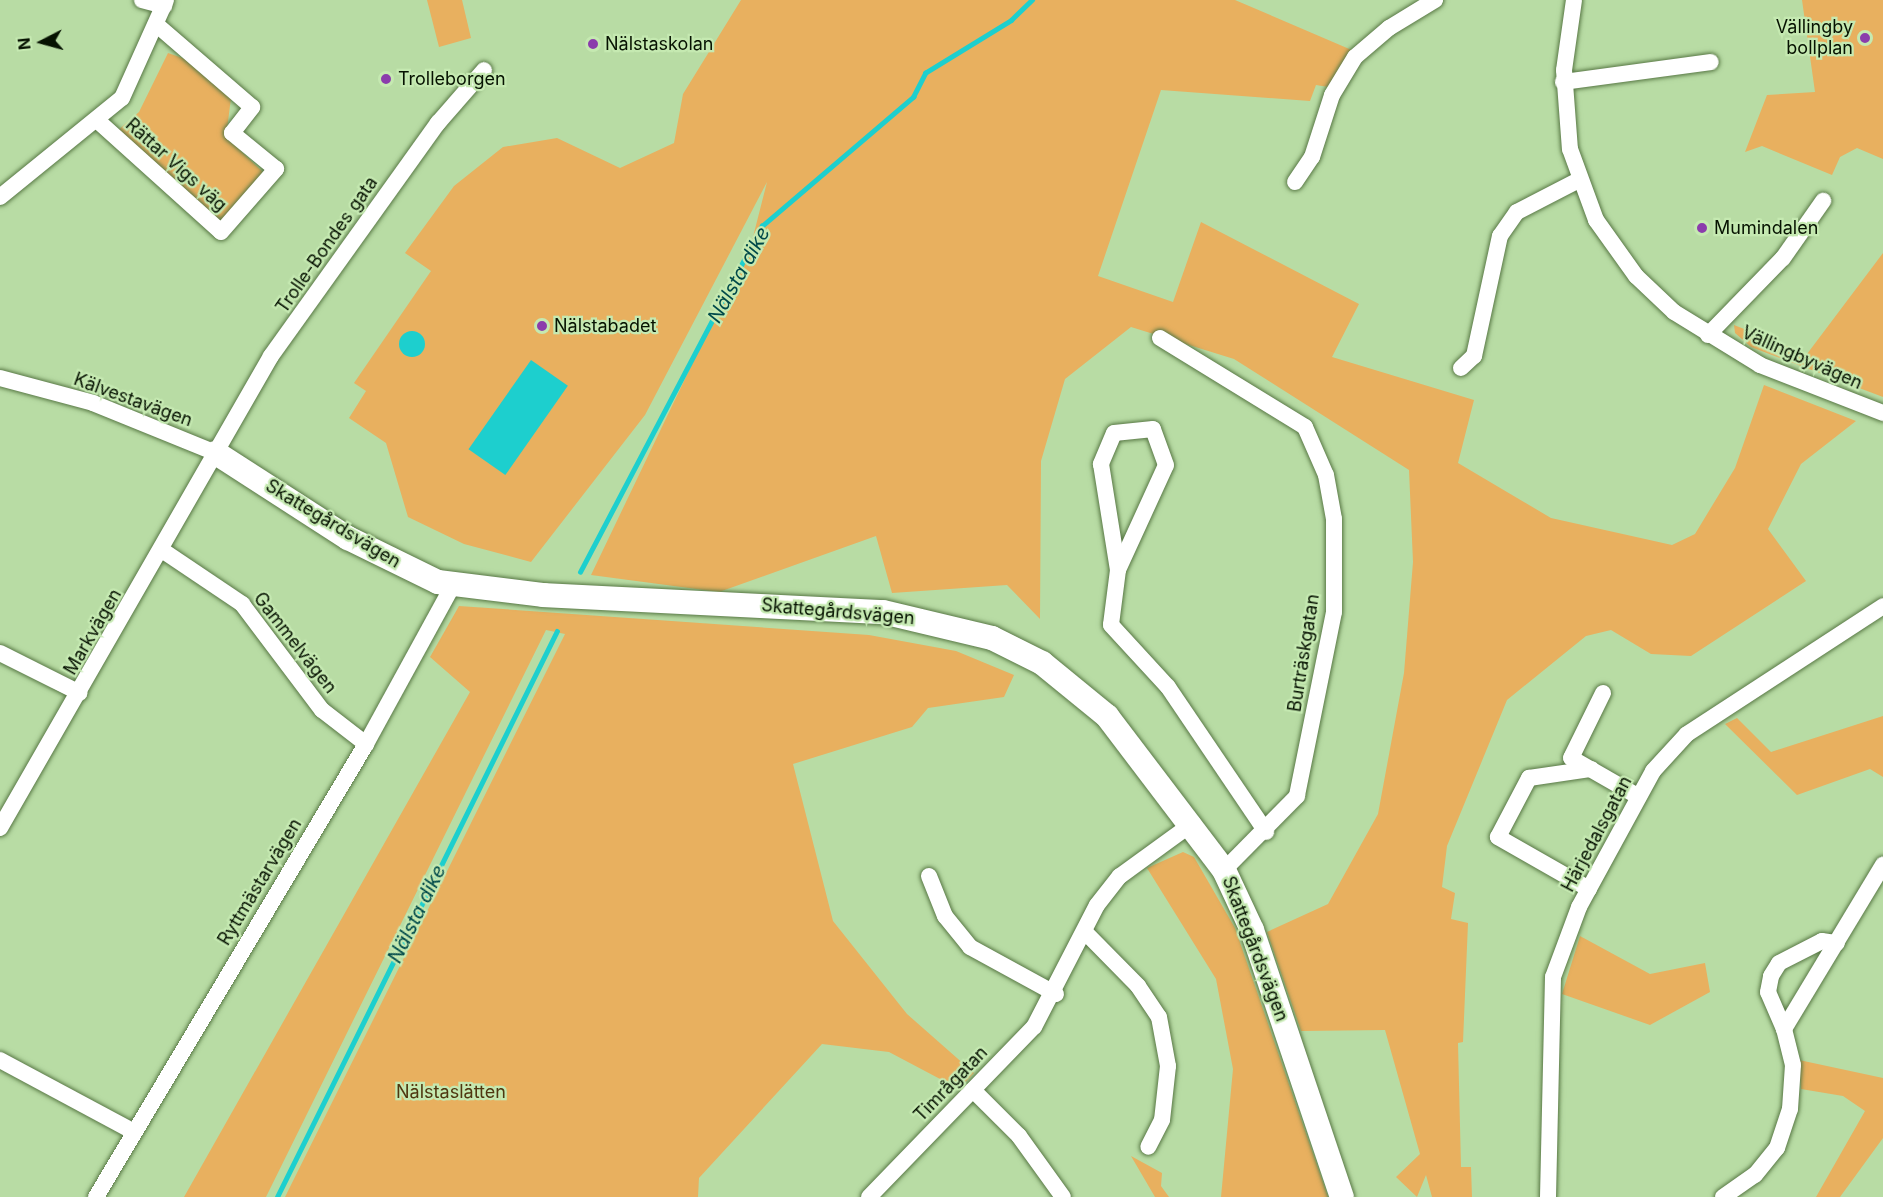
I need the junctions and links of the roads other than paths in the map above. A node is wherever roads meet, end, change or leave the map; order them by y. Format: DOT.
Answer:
graph roads {
  1 [pos="141,0"];
  2 [pos="1435,0"];
  3 [pos="1574,0"];
  4 [pos="165,3"];
  5 [pos="1415,4"];
  6 [pos="159,26"];
  7 [pos="1711,62"];
  8 [pos="484,70"];
  9 [pos="1563,82"];
  10 [pos="99,122"];
  11 [pos="1579,180"];
  12 [pos="1295,182"];
  13 [pos="0,197"];
  14 [pos="1824,201"];
  15 [pos="1708,335"];
  16 [pos="1160,338"];
  17 [pos="1461,368"];
  18 [pos="0,378"];
  19 [pos="1883,412"];
  20 [pos="216,453"];
  21 [pos="162,550"];
  22 [pos="1118,570"];
  23 [pos="453,585"];
  24 [pos="1883,606"];
  25 [pos="0,653"];
  26 [pos="80,693"];
  27 [pos="1603,693"];
  28 [pos="366,744"];
  29 [pos="1590,770"];
  30 [pos="1639,797"];
  31 [pos="1193,824"];
  32 [pos="0,828"];
  33 [pos="1266,832"];
  34 [pos="1883,865"];
  35 [pos="1224,870"];
  36 [pos="929,876"];
  37 [pos="1589,889"];
  38 [pos="1085,932"];
  39 [pos="1838,943"];
  40 [pos="1056,994"];
  41 [pos="1784,1029"];
  42 [pos="0,1060"];
  43 [pos="973,1090"];
  44 [pos="134,1132"];
  45 [pos="1148,1147"];
  46 [pos="96,1197"];
  47 [pos="869,1197"];
  48 [pos="1063,1197"];
  49 [pos="1342,1197"];
  50 [pos="1548,1197"];
  51 [pos="1724,1197"];
  1 -- 4 [label="street, Rättar Vigs väg"];
  2 -- 5 [label="street"];
  3 -- 9 [label="street, Vällingbyvägen"];
  4 -- 6 [label="street, Rättar Vigs väg"];
  5 -- 12 [label="street"];
  6 -- 10 [label="street, Rättar Vigs väg"];
  6 -- 10 [label="street, Rättar Vigs väg"];
  7 -- 9 [label="street"];
  8 -- 20 [label="street, Trolle-Bondes gata"];
  9 -- 11 [label="street, Vällingbyvägen"];
  10 -- 13 [label="street, Rättar Vigs väg"];
  11 -- 15 [label="street, Vällingbyvägen"];
  11 -- 17 [label="street"];
  14 -- 15 [label="street, Vällingbyvägen"];
  15 -- 19 [label="street, Vällingbyvägen"];
  16 -- 33 [label="street, Burträskgatan"];
  18 -- 20 [label="street, Kälvestavägen"];
  20 -- 21 [label="street, Markvägen"];
  20 -- 23 [label="street, Skattegårdsvägen"];
  21 -- 26 [label="street, Markvägen"];
  21 -- 28 [label="street, Gammelvägen"];
  22 -- 22 [label="street"];
  22 -- 33 [label="street"];
  23 -- 28 [label="street, Ryttmästarvägen"];
  23 -- 31 [label="street, Skattegårdsvägen"];
  24 -- 30 [label="street, Härjedalsgatan"];
  25 -- 26 [label="street"];
  26 -- 32 [label="street, Markvägen"];
  27 -- 29 [label="street"];
  28 -- 44 [label="street, Ryttmästarvägen"];
  29 -- 30 [label="street"];
  29 -- 37 [label="street"];
  30 -- 37 [label="street, Härjedalsgatan"];
  31 -- 35 [label="street, Skattegårdsvägen"];
  31 -- 38 [label="street, Timrågatan"];
  33 -- 35 [label="street, Burträskgatan"];
  34 -- 39 [label="street"];
  35 -- 49 [label="street, Skattegårdsvägen"];
  36 -- 40 [label="street"];
  37 -- 50 [label="street, Härjedalsgatan"];
  38 -- 40 [label="street, Timrågatan"];
  38 -- 45 [label="street"];
  39 -- 41 [label="street"];
  39 -- 41 [label="street"];
  40 -- 43 [label="street, Timrågatan"];
  41 -- 51 [label="street"];
  42 -- 44 [label="street"];
  43 -- 47 [label="street, Timrågatan"];
  43 -- 48 [label="street"];
  44 -- 46 [label="street, Ryttmästarvägen"];
}
